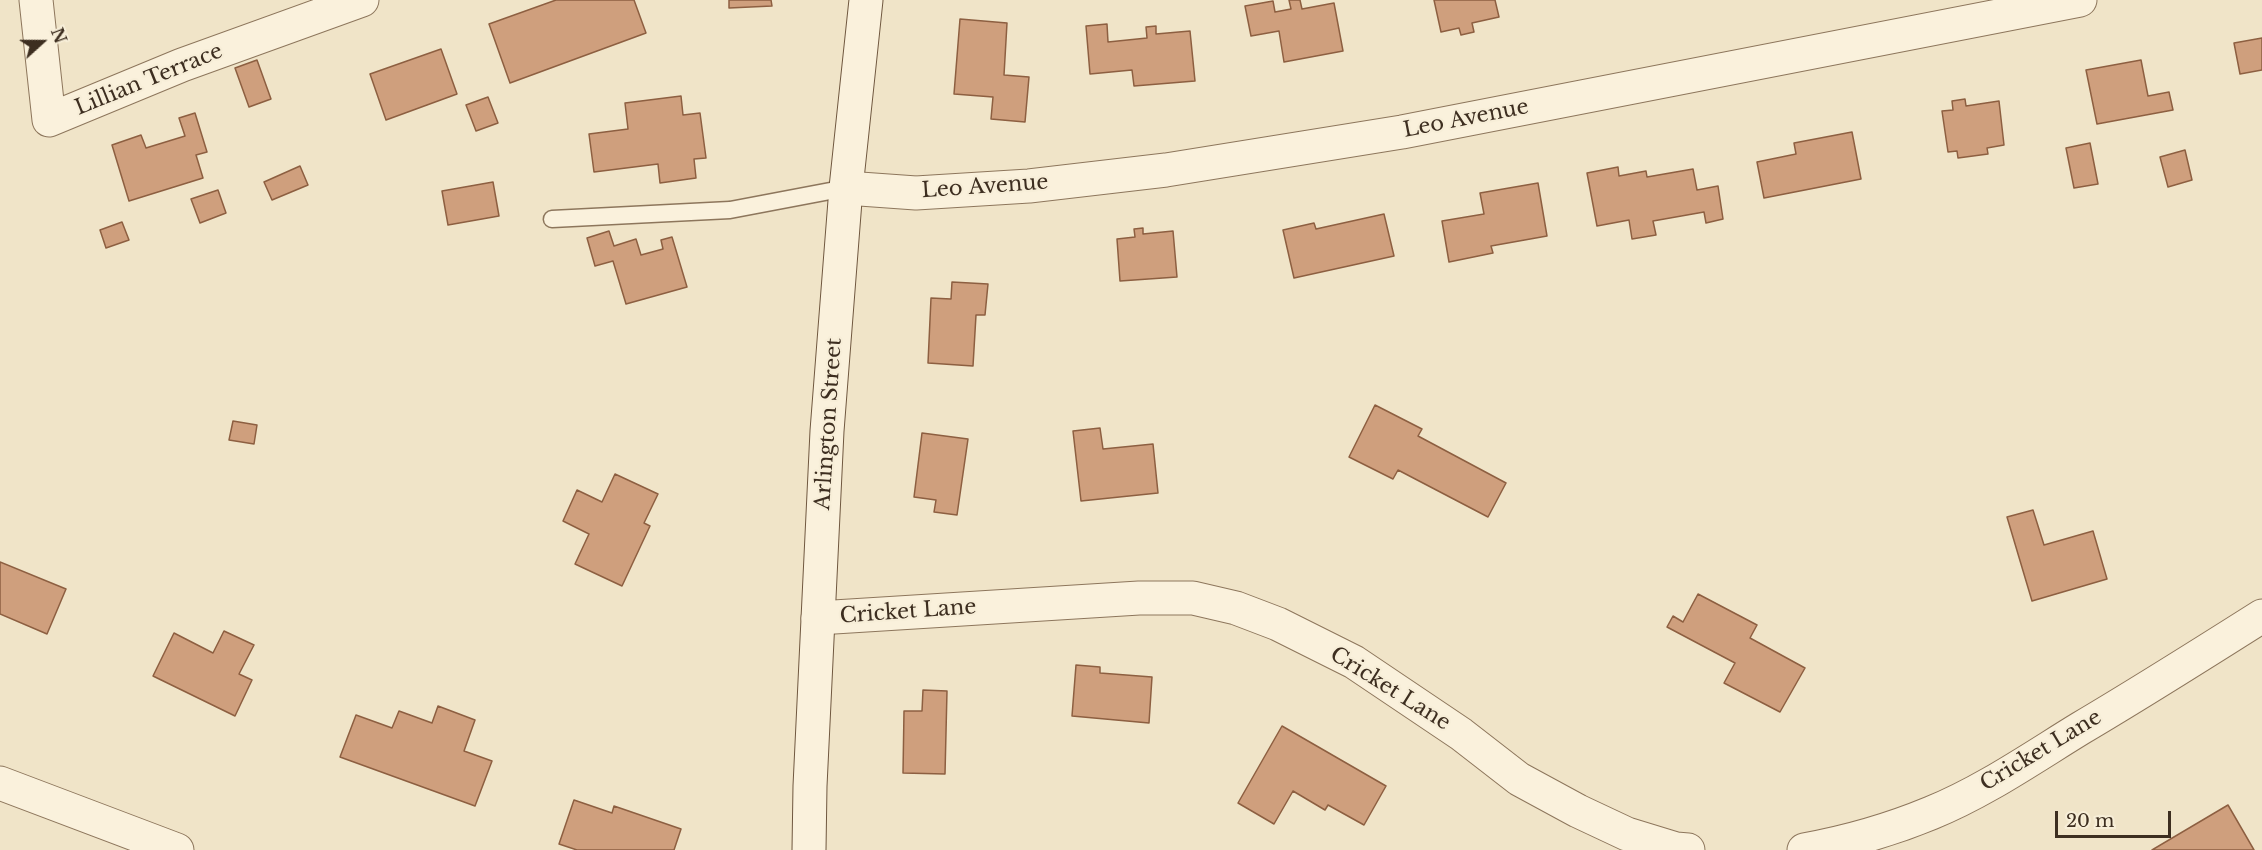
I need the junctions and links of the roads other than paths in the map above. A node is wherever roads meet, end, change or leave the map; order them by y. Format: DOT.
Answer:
graph roads {
  1 [pos="36,0"];
  2 [pos="362,0"];
  3 [pos="866,0"];
  4 [pos="2080,0"];
  5 [pos="846,188"];
  6 [pos="552,219"];
  7 [pos="2262,616"];
  8 [pos="818,618"];
  9 [pos="0,783"];
  10 [pos="177,850"];
  11 [pos="809,850"];
  12 [pos="1688,850"];
  13 [pos="1804,850"];
  1 -- 2 [label="street, Lillian Terrace"];
  3 -- 5 [label="street, Arlington Street"];
  4 -- 5 [label="street, Leo Avenue"];
  5 -- 6 [label="lane"];
  5 -- 8 [label="street, Arlington Street"];
  7 -- 13 [label="street, Cricket Lane"];
  8 -- 11 [label="street, Arlington Street"];
  8 -- 12 [label="street, Cricket Lane"];
  9 -- 10 [label="street"];
}
